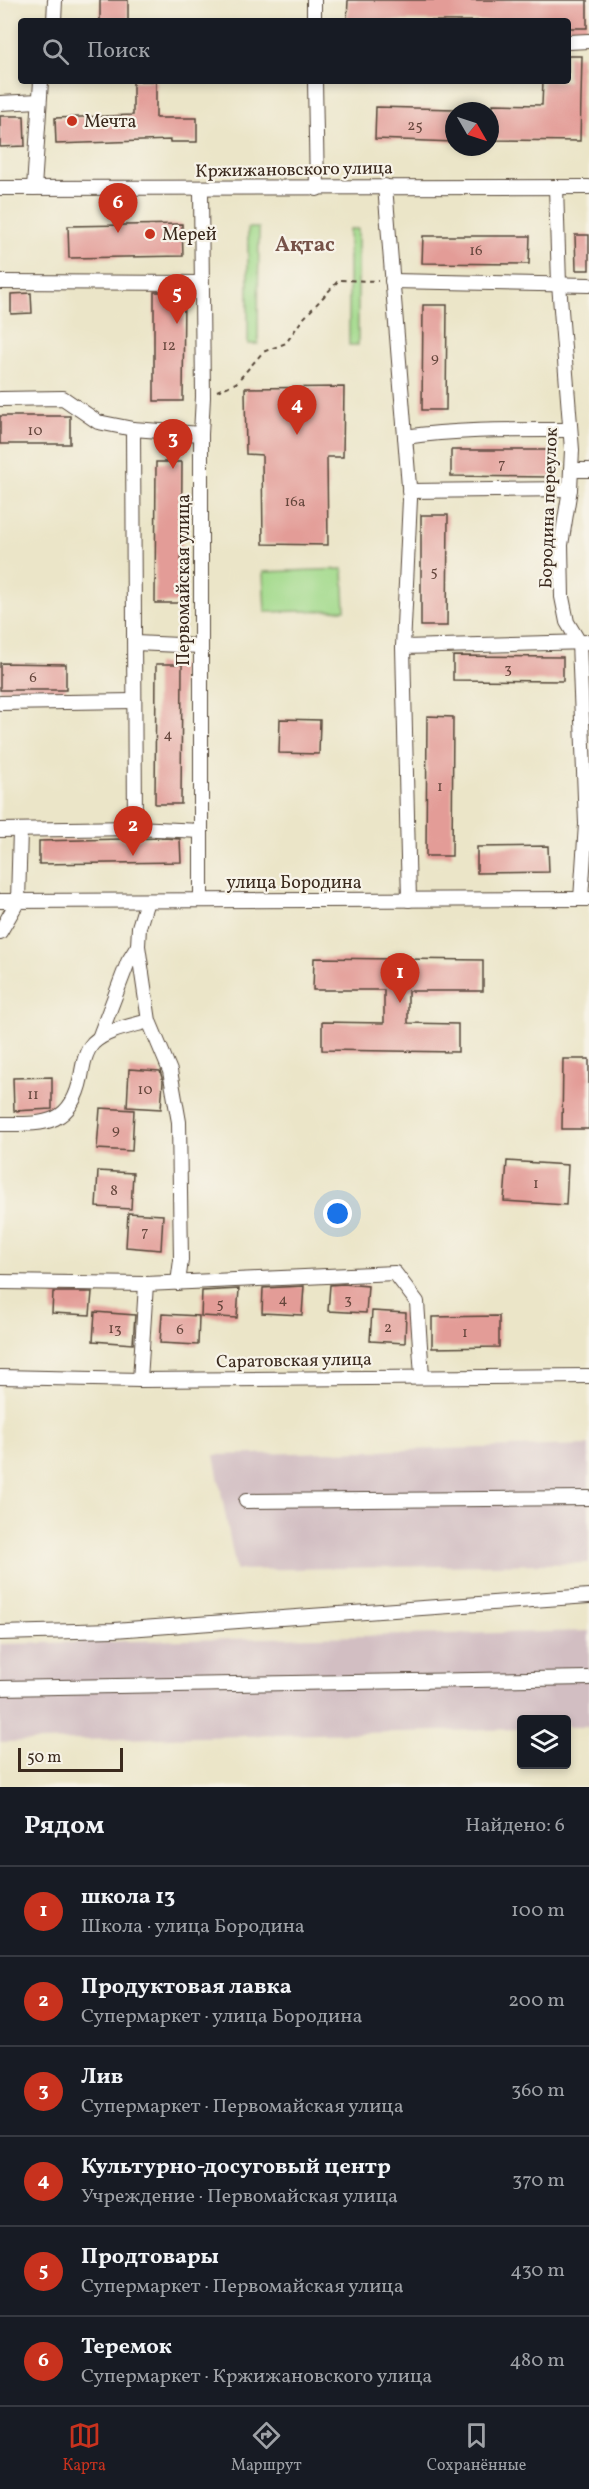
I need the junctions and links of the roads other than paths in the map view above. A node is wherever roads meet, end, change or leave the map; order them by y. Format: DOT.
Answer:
graph roads {
  1 [pos="55,0"];
  2 [pos="314,0"];
  3 [pos="54,18"];
  4 [pos="314,18"];
  5 [pos="589,41"];
  6 [pos="571,42"];
  7 [pos="41,84"];
  8 [pos="315,84"];
  9 [pos="39,101"];
  10 [pos="0,102"];
  11 [pos="385,186"];
  12 [pos="556,187"];
  13 [pos="589,187"];
  14 [pos="0,188"];
  15 [pos="34,188"];
  16 [pos="201,189"];
  17 [pos="316,189"];
  18 [pos="392,281"];
  19 [pos="0,282"];
  20 [pos="201,283"];
  21 [pos="559,284"];
  22 [pos="589,285"];
  23 [pos="0,399"];
  24 [pos="133,429"];
  25 [pos="570,430"];
  26 [pos="201,434"];
  27 [pos="405,437"];
  28 [pos="571,470"];
  29 [pos="589,470"];
  30 [pos="570,489"];
  31 [pos="409,491"];
  32 [pos="584,642"];
  33 [pos="135,643"];
  34 [pos="201,646"];
  35 [pos="404,647"];
  36 [pos="134,701"];
  37 [pos="0,703"];
  38 [pos="135,828"];
  39 [pos="0,830"];
  40 [pos="20,830"];
  41 [pos="201,831"];
  42 [pos="585,899"];
  43 [pos="201,900"];
  44 [pos="410,900"];
  45 [pos="0,901"];
  46 [pos="18,901"];
  47 [pos="147,901"];
  48 [pos="0,932"];
  49 [pos="138,946"];
  50 [pos="149,1021"];
  51 [pos="99,1038"];
  52 [pos="0,1124"];
  53 [pos="0,1282"];
  54 [pos="178,1283"];
  55 [pos="146,1284"];
  56 [pos="422,1376"];
  57 [pos="589,1376"];
  58 [pos="0,1377"];
  59 [pos="140,1380"];
  60 [pos="589,1498"];
  61 [pos="246,1501"];
  62 [pos="589,1596"];
  63 [pos="0,1633"];
  64 [pos="589,1678"];
  65 [pos="0,1688"];
  1 -- 3 [label="street"];
  2 -- 4 [label="street"];
  5 -- 6 [label="street"];
  7 -- 9 [label="street"];
  8 -- 17 [label="street"];
  9 -- 10 [label="street"];
  9 -- 15 [label="street"];
  11 -- 12 [label="street, Кржижановского улица"];
  11 -- 17 [label="street, Кржижановского улица"];
  11 -- 18 [label="street"];
  12 -- 13 [label="street, Кржижановского улица"];
  12 -- 21 [label="street, Бородина переулок"];
  14 -- 15 [label="street, Кржижановского улица"];
  15 -- 16 [label="street, Кржижановского улица"];
  16 -- 17 [label="street, Кржижановского улица"];
  16 -- 20 [label="street, Первомайская улица"];
  18 -- 21 [label="street"];
  18 -- 27 [label="street"];
  19 -- 20 [label="street"];
  20 -- 26 [label="street, Первомайская улица"];
  21 -- 22 [label="street"];
  21 -- 25 [label="street, Бородина переулок"];
  23 -- 24 [label="street"];
  24 -- 26 [label="street"];
  24 -- 33 [label="street"];
  25 -- 27 [label="street"];
  25 -- 28 [label="street, Бородина переулок"];
  26 -- 34 [label="street, Первомайская улица"];
  27 -- 31 [label="street"];
  28 -- 29 [label="street"];
  28 -- 30 [label="street, Бородина переулок"];
  30 -- 31 [label="street"];
  30 -- 32 [label="street, Бородина переулок"];
  31 -- 35 [label="street"];
  32 -- 35 [label="street"];
  32 -- 42 [label="street, Бородина переулок"];
  33 -- 34 [label="street"];
  33 -- 36 [label="street"];
  34 -- 41 [label="street, Первомайская улица"];
  35 -- 44 [label="street"];
  36 -- 37 [label="street"];
  36 -- 38 [label="street"];
  38 -- 40 [label="street"];
  38 -- 41 [label="street"];
  39 -- 40 [label="street"];
  40 -- 46 [label="street"];
  41 -- 43 [label="street, Первомайская улица"];
  42 -- 44 [label="street, улица Бородина"];
  43 -- 44 [label="street, улица Бородина"];
  43 -- 47 [label="street, улица Бородина"];
  45 -- 46 [label="street, улица Бородина"];
  46 -- 47 [label="street, улица Бородина"];
  46 -- 48 [label="street"];
  47 -- 49 [label="street"];
  49 -- 50 [label="street"];
  49 -- 51 [label="street"];
  50 -- 51 [label="street"];
  50 -- 54 [label="street"];
  51 -- 52 [label="street"];
  53 -- 55 [label="street"];
  54 -- 55 [label="street"];
  54 -- 56 [label="street"];
  55 -- 59 [label="street"];
  56 -- 57 [label="street, Саратовская улица"];
  56 -- 59 [label="street, Саратовская улица"];
  58 -- 59 [label="street, Саратовская улица"];
  60 -- 61 [label="street"];
  62 -- 63 [label="street"];
  64 -- 65 [label="street"];
}
